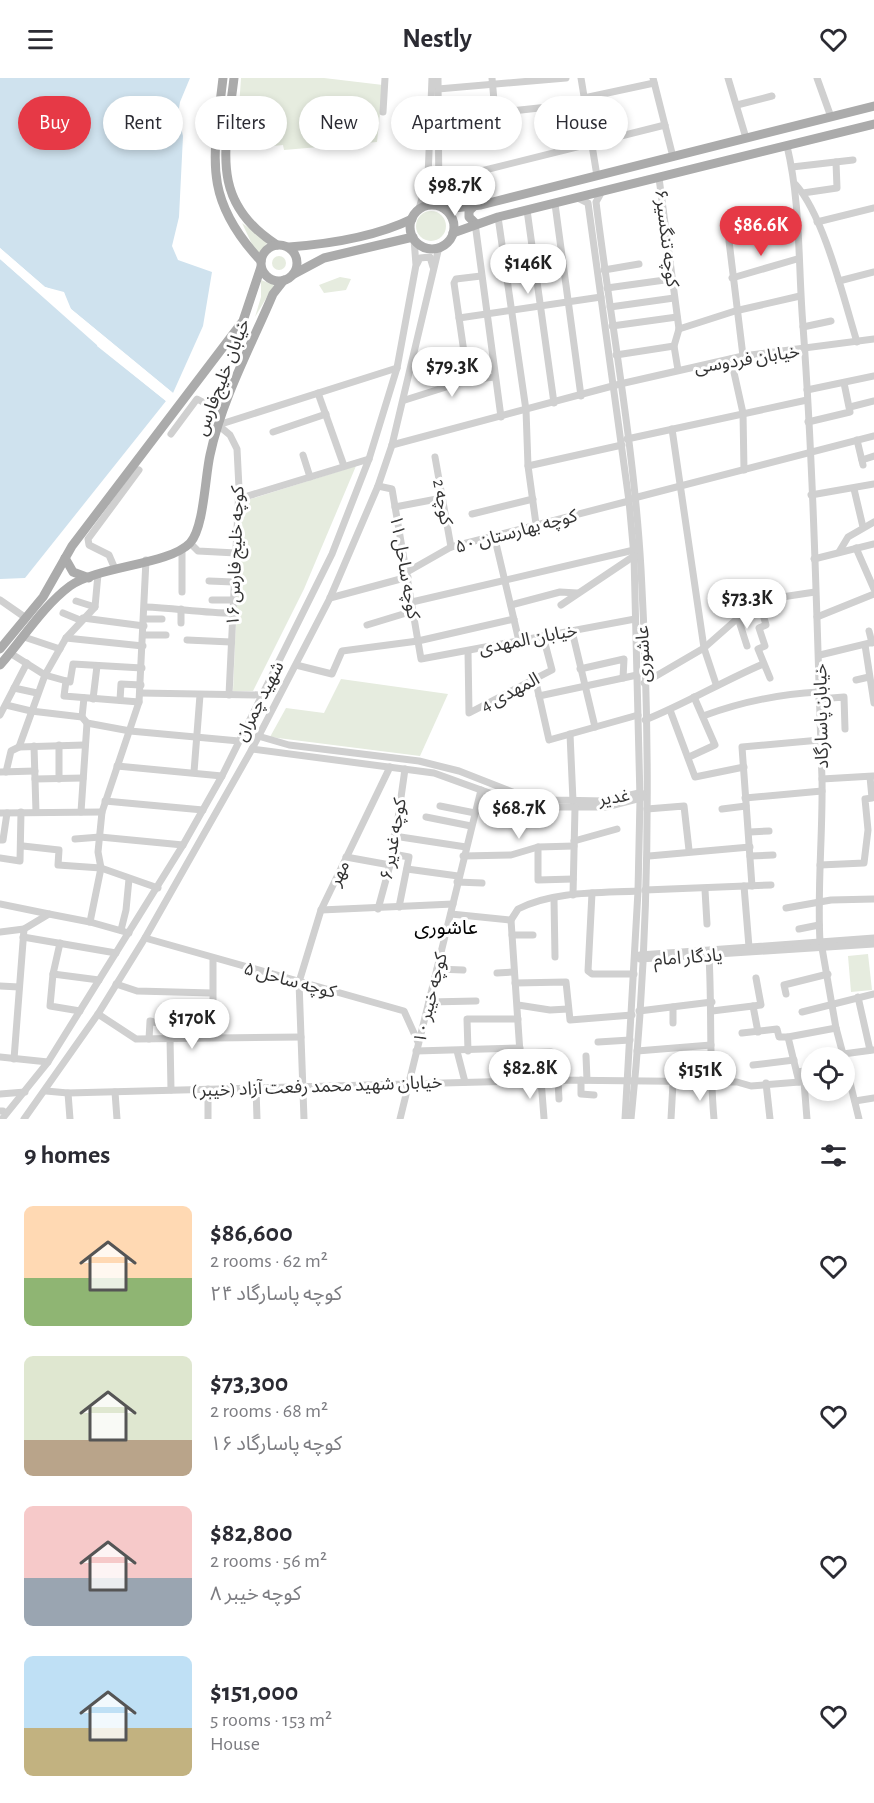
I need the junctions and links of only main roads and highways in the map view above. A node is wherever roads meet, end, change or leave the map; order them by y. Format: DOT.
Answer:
graph roads {
  1 [pos="224,78"];
  2 [pos="234,78"];
  3 [pos="874,106"];
  4 [pos="874,124"];
  5 [pos="440,177"];
  6 [pos="478,205"];
  7 [pos="442,208"];
  8 [pos="412,219"];
  9 [pos="475,224"];
  10 [pos="453,233"];
  11 [pos="413,238"];
  12 [pos="277,245"];
  13 [pos="289,248"];
  14 [pos="261,264"];
  15 [pos="294,274"];
  16 [pos="284,280"];
  17 [pos="65,558"];
  18 [pos="93,576"];
  19 [pos="51,582"];
  20 [pos="63,593"];
  21 [pos="0,649"];
  22 [pos="0,665"];
  1 -- 14 [label="main road"];
  2 -- 12 [label="main road"];
  3 -- 6 [label="main road"];
  4 -- 9 [label="main road"];
  5 -- 6 [label="main road"];
  6 -- 7 [label="main road"];
  6 -- 9 [label="main road"];
  7 -- 8 [label="main road"];
  7 -- 10 [label="main road"];
  8 -- 11 [label="main road"];
  8 -- 13 [label="main road"];
  9 -- 10 [label="main road"];
  10 -- 11 [label="main road"];
  11 -- 15 [label="main road"];
  12 -- 13 [label="main road"];
  12 -- 14 [label="main road"];
  13 -- 15 [label="main road"];
  14 -- 16 [label="main road"];
  14 -- 17 [label="main road, خیابان خلیج‌فارس"];
  15 -- 16 [label="main road"];
  16 -- 18 [label="main road, خیابان خلیج‌فارس"];
  17 -- 18 [label="main road"];
  17 -- 19 [label="main road, خیابان خلیج‌فارس"];
  18 -- 20 [label="main road"];
  19 -- 20 [label="main road"];
  19 -- 21 [label="main road, خیابان خلیج‌فارس"];
  20 -- 22 [label="main road"];
}
